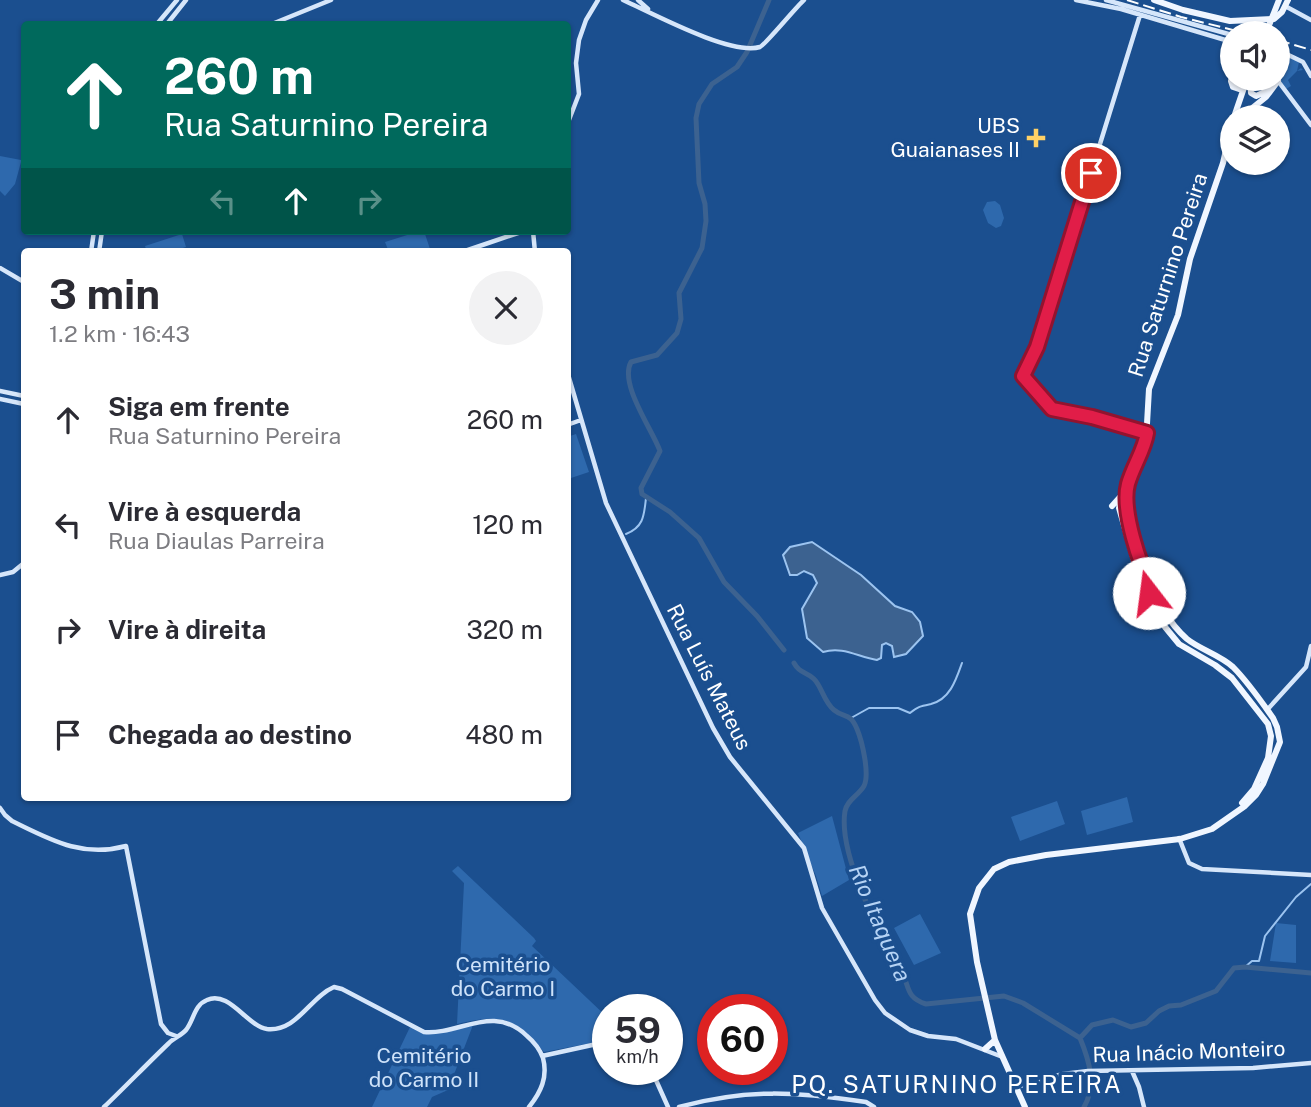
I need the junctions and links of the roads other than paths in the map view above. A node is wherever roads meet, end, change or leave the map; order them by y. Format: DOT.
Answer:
graph roads {
  1 [pos="177,0"];
  2 [pos="186,0"];
  3 [pos="331,0"];
  4 [pos="598,0"];
  5 [pos="639,0"];
  6 [pos="804,0"];
  7 [pos="1076,0"];
  8 [pos="1106,0"];
  9 [pos="1154,0"];
  10 [pos="1278,0"];
  11 [pos="626,1"];
  12 [pos="1287,3"];
  13 [pos="653,13"];
  14 [pos="1140,15"];
  15 [pos="1311,20"];
  16 [pos="160,21"];
  17 [pos="169,21"];
  18 [pos="279,21"];
  19 [pos="1269,21"];
  20 [pos="1220,32"];
  21 [pos="1220,38"];
  22 [pos="1290,56"];
  23 [pos="1311,76"];
  24 [pos="1251,91"];
  25 [pos="1266,91"];
  26 [pos="1269,91"];
  27 [pos="1285,91"];
  28 [pos="1255,105"];
  29 [pos="571,115"];
  30 [pos="1311,125"];
  31 [pos="1220,171"];
  32 [pos="512,235"];
  33 [pos="474,248"];
  34 [pos="0,268"];
  35 [pos="21,280"];
  36 [pos="571,385"];
  37 [pos="0,391"];
  38 [pos="21,395"];
  39 [pos="0,398"];
  40 [pos="21,403"];
  41 [pos="581,420"];
  42 [pos="571,424"];
  43 [pos="1147,433"];
  44 [pos="1128,482"];
  45 [pos="1116,505"];
  46 [pos="1128,511"];
  47 [pos="21,565"];
  48 [pos="0,575"];
  49 [pos="1148,590"];
  50 [pos="1150,604"];
  51 [pos="1163,609"];
  52 [pos="1311,646"];
  53 [pos="1204,659"];
  54 [pos="1232,666"];
  55 [pos="1267,709"];
  56 [pos="0,808"];
  57 [pos="1177,839"];
  58 [pos="1311,875"];
  59 [pos="177,1036"];
  60 [pos="995,1040"];
  61 [pos="592,1047"];
  62 [pos="985,1049"];
  63 [pos="542,1056"];
  64 [pos="1000,1056"];
  65 [pos="1311,1063"];
  66 [pos="1132,1071"];
  67 [pos="1028,1084"];
  68 [pos="658,1085"];
  69 [pos="1016,1087"];
  70 [pos="1021,1096"];
  71 [pos="104,1107"];
  72 [pos="529,1107"];
  73 [pos="668,1107"];
  74 [pos="679,1107"];
  75 [pos="874,1107"];
  76 [pos="1025,1107"];
  77 [pos="1144,1107"];
  1 -- 16 [label="main road"];
  2 -- 17 [label="main road"];
  3 -- 18 [label="main road"];
  4 -- 29 [label="main road"];
  5 -- 11 [label="main road"];
  5 -- 13 [label="main road"];
  6 -- 13 [label="main road"];
  7 -- 14 [label="main road"];
  8 -- 20 [label="main road"];
  9 -- 12 [label="main road"];
  10 -- 19 [label="main road, bridge"];
  11 -- 13 [label="main road"];
  12 -- 15 [label="main road"];
  14 -- 21 [label="main road"];
  14 -- 43 [label="main road"];
  22 -- 23 [label="main road"];
  24 -- 25 [label="main road"];
  26 -- 28 [label="main road"];
  27 -- 30 [label="main road"];
  31 -- 43 [label="main road, Rua Saturnino Pereira"];
  32 -- 33 [label="main road"];
  34 -- 35 [label="main road"];
  36 -- 41 [label="main road, Rua Luís Mateus"];
  37 -- 38 [label="main road"];
  39 -- 40 [label="main road"];
  41 -- 42 [label="main road"];
  41 -- 62 [label="main road, Rua Luís Mateus"];
  43 -- 44 [label="main road, Rua Saturnino Pereira"];
  44 -- 45 [label="main road, Rua Saturnino Pereira"];
  44 -- 46 [label="main road"];
  45 -- 46 [label="main road"];
  45 -- 49 [label="main road"];
  46 -- 49 [label="main road"];
  47 -- 48 [label="main road"];
  49 -- 50 [label="main road"];
  49 -- 51 [label="main road"];
  50 -- 51 [label="main road"];
  50 -- 53 [label="main road"];
  51 -- 54 [label="main road"];
  52 -- 55 [label="main road"];
  53 -- 54 [label="main road"];
  53 -- 57 [label="main road"];
  54 -- 55 [label="main road"];
  55 -- 57 [label="main road"];
  56 -- 59 [label="main road"];
  57 -- 58 [label="main road"];
  57 -- 60 [label="main road"];
  59 -- 63 [label="main road"];
  59 -- 71 [label="main road"];
  60 -- 62 [label="main road"];
  60 -- 64 [label="main road"];
  61 -- 63 [label="main road"];
  62 -- 64 [label="main road, Rua Luís Mateus"];
  63 -- 72 [label="main road"];
  64 -- 69 [label="main road"];
  65 -- 66 [label="main road, Rua Inácio Monteiro"];
  66 -- 67 [label="main road, Rua Inácio Monteiro"];
  66 -- 77 [label="main road"];
  67 -- 69 [label="main road, Rua Inácio Monteiro"];
  67 -- 70 [label="main road"];
  68 -- 73 [label="main road"];
  69 -- 70 [label="main road"];
  70 -- 76 [label="main road"];
  74 -- 75 [label="main road"];
}
